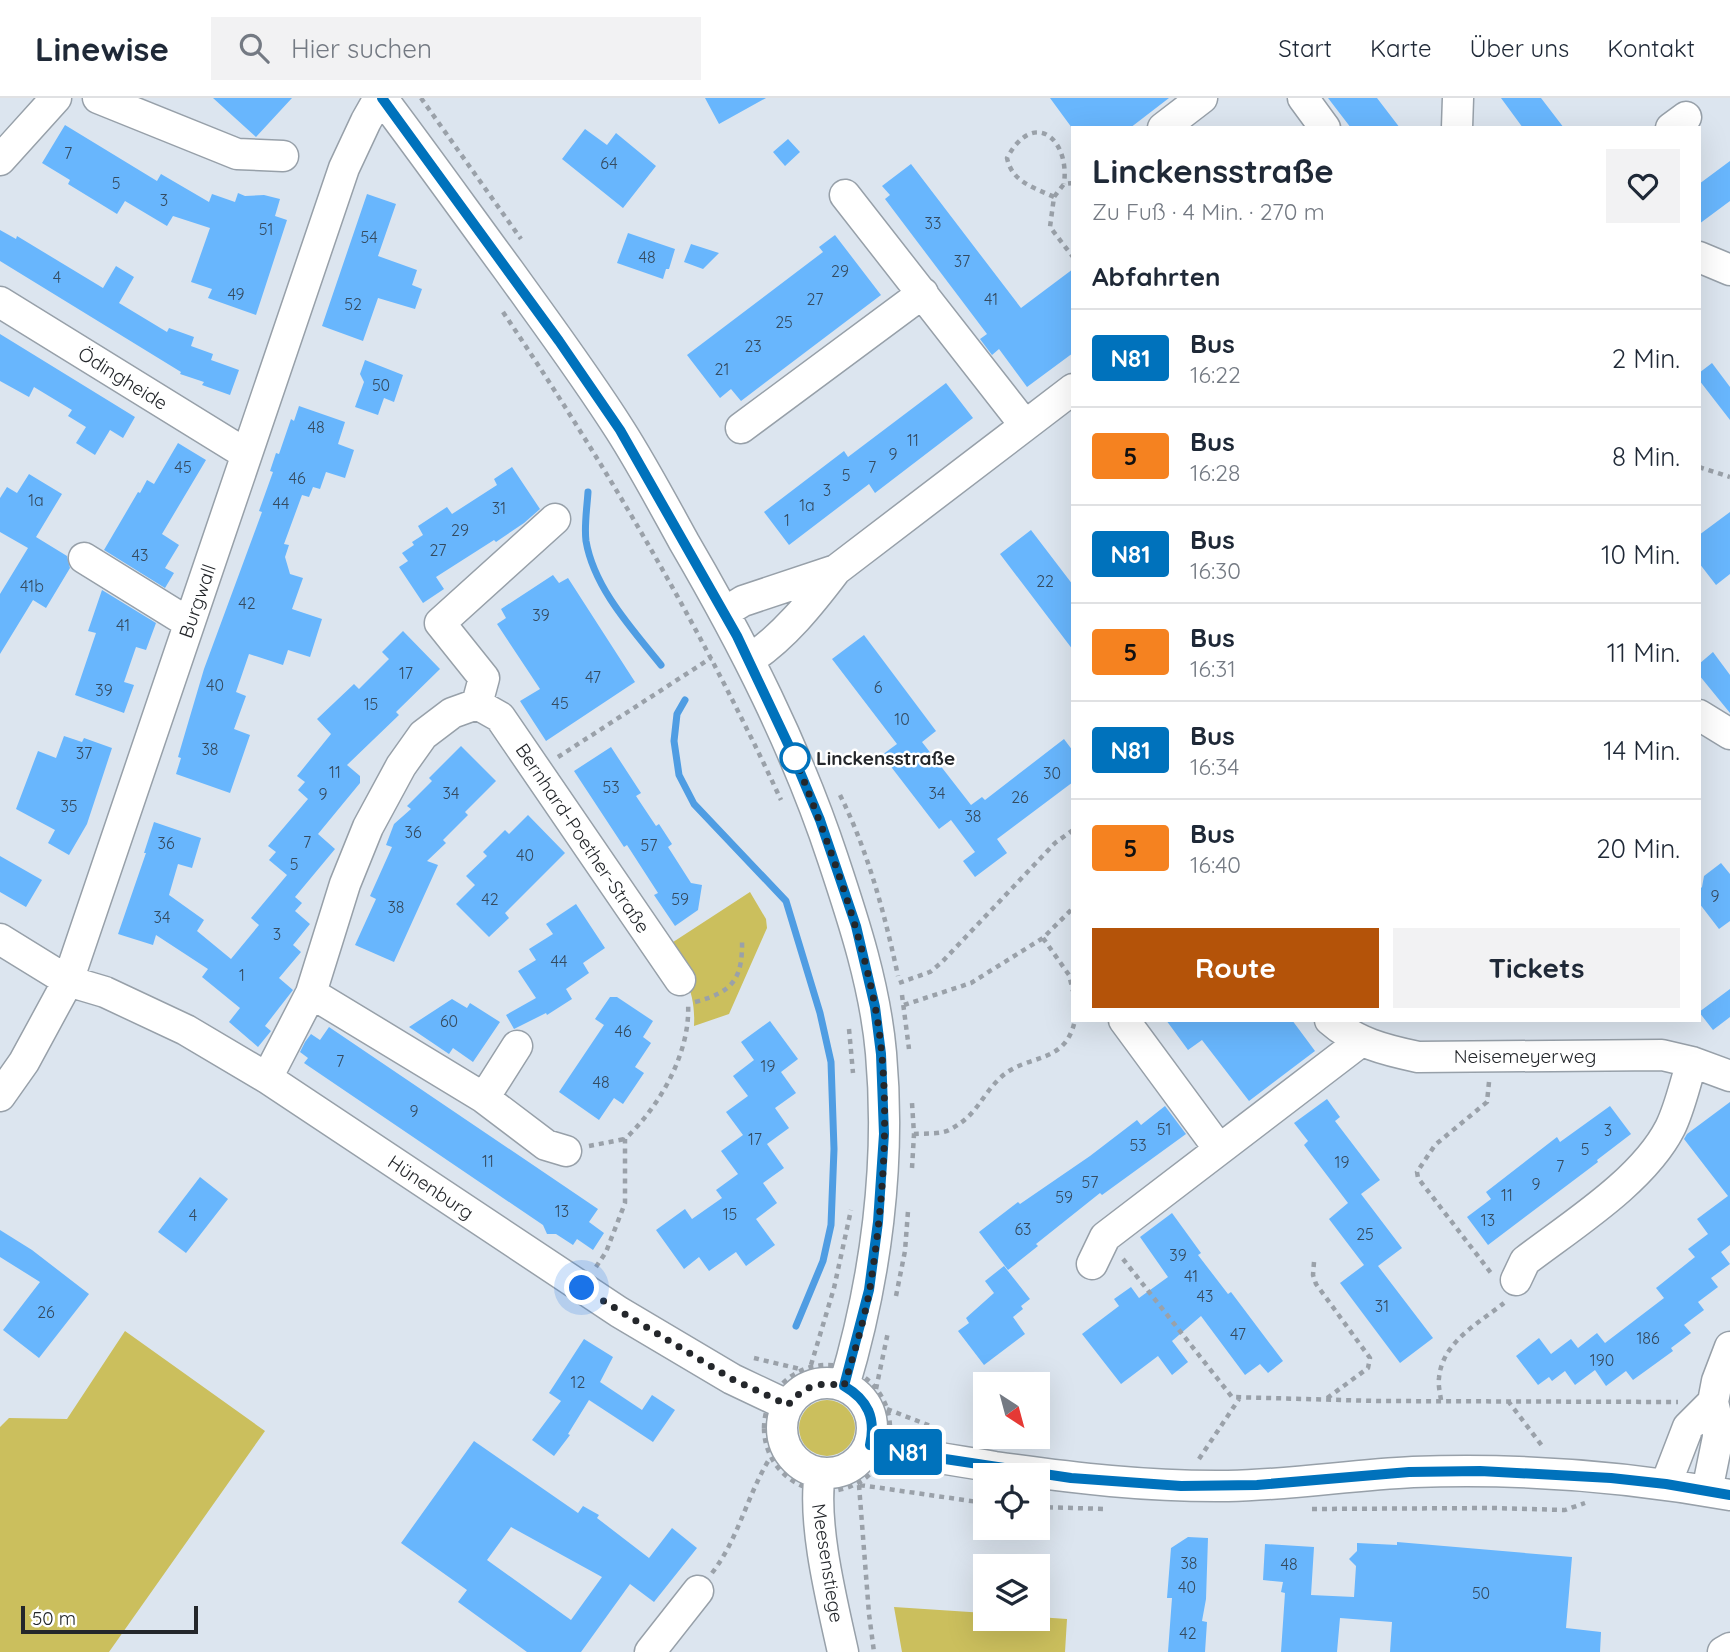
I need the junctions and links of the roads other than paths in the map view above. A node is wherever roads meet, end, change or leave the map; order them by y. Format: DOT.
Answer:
graph roads {
  1 [pos="56,98"];
  2 [pos="98,98"];
  3 [pos="381,98"];
  4 [pos="1202,98"];
  5 [pos="1303,98"];
  6 [pos="1458,98"];
  7 [pos="1166,126"];
  8 [pos="1324,126"];
  9 [pos="1457,126"];
  10 [pos="283,156"];
  11 [pos="0,160"];
  12 [pos="845,195"];
  13 [pos="1701,258"];
  14 [pos="1730,270"];
  15 [pos="923,293"];
  16 [pos="0,302"];
  17 [pos="1071,390"];
  18 [pos="1024,424"];
  19 [pos="741,428"];
  20 [pos="246,454"];
  21 [pos="555,519"];
  22 [pos="84,558"];
  23 [pos="836,570"];
  24 [pos="725,612"];
  25 [pos="189,622"];
  26 [pos="750,660"];
  27 [pos="477,704"];
  28 [pos="1701,716"];
  29 [pos="1730,734"];
  30 [pos="0,939"];
  31 [pos="68,981"];
  32 [pos="684,992"];
  33 [pos="311,993"];
  34 [pos="1125,1022"];
  35 [pos="1333,1022"];
  36 [pos="1360,1042"];
  37 [pos="517,1046"];
  38 [pos="1692,1062"];
  39 [pos="1730,1076"];
  40 [pos="267,1078"];
  41 [pos="0,1096"];
  42 [pos="484,1098"];
  43 [pos="1219,1149"];
  44 [pos="566,1151"];
  45 [pos="1092,1264"];
  46 [pos="1516,1280"];
  47 [pos="1730,1347"];
  48 [pos="844,1386"];
  49 [pos="1713,1402"];
  50 [pos="788,1405"];
  51 [pos="870,1445"];
  52 [pos="820,1473"];
  53 [pos="1666,1484"];
  54 [pos="1719,1493"];
  55 [pos="698,1591"];
  56 [pos="1730,1647"];
  57 [pos="650,1652"];
  58 [pos="843,1652"];
  59 [pos="1723,1652"];
  1 -- 11 [label="street"];
  2 -- 10 [label="street"];
  3 -- 20 [label="street, Burgwall"];
  3 -- 24 [label="street"];
  4 -- 7 [label="street"];
  5 -- 8 [label="street"];
  6 -- 9 [label="street"];
  12 -- 15 [label="street"];
  13 -- 14 [label="street"];
  15 -- 18 [label="street"];
  15 -- 19 [label="street"];
  16 -- 20 [label="street, Ödingheide"];
  17 -- 18 [label="street"];
  18 -- 23 [label="street"];
  20 -- 25 [label="street, Burgwall"];
  21 -- 27 [label="street"];
  22 -- 25 [label="street"];
  23 -- 24 [label="street"];
  23 -- 26 [label="street"];
  24 -- 26 [label="street"];
  25 -- 31 [label="street, Burgwall"];
  26 -- 48 [label="street"];
  27 -- 32 [label="street, Bernhard-Poether-Straße"];
  27 -- 33 [label="street"];
  28 -- 29 [label="street"];
  30 -- 31 [label="street, Hünenburg"];
  31 -- 40 [label="street, Hünenburg"];
  31 -- 41 [label="street, Burgwall"];
  33 -- 40 [label="street"];
  33 -- 42 [label="street"];
  34 -- 43 [label="street"];
  35 -- 36 [label="street, Neisemeyerweg"];
  36 -- 38 [label="street, Neisemeyerweg"];
  36 -- 43 [label="street"];
  37 -- 42 [label="street"];
  38 -- 39 [label="street, Neisemeyerweg"];
  38 -- 46 [label="street"];
  40 -- 50 [label="street, Hünenburg"];
  42 -- 44 [label="street"];
  43 -- 45 [label="street"];
  47 -- 49 [label="street"];
  48 -- 50 [label="street"];
  48 -- 51 [label="street"];
  49 -- 53 [label="street"];
  49 -- 54 [label="street"];
  50 -- 52 [label="street"];
  51 -- 52 [label="street, Meesenstiege"];
  51 -- 53 [label="street"];
  52 -- 58 [label="street, Meesenstiege"];
  53 -- 54 [label="street"];
  55 -- 57 [label="street"];
  56 -- 59 [label="street"];
}
